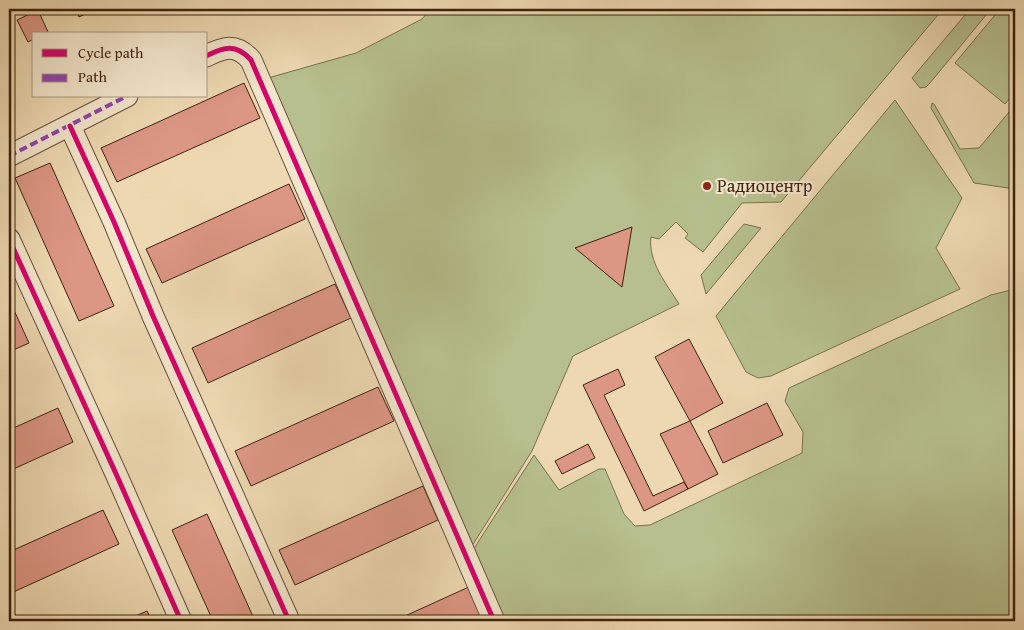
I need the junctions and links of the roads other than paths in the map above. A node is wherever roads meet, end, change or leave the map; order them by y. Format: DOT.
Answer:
graph roads {
  1 [pos="208,55"];
  2 [pos="123,98"];
  3 [pos="70,126"];
  4 [pos="9,156"];
  5 [pos="9,239"];
  6 [pos="181,621"];
  7 [pos="289,621"];
  8 [pos="494,621"];
  1 -- 8 [label="street"];
  2 -- 3 [label="street"];
  3 -- 4 [label="street"];
  3 -- 7 [label="street"];
  5 -- 6 [label="street"];
}
